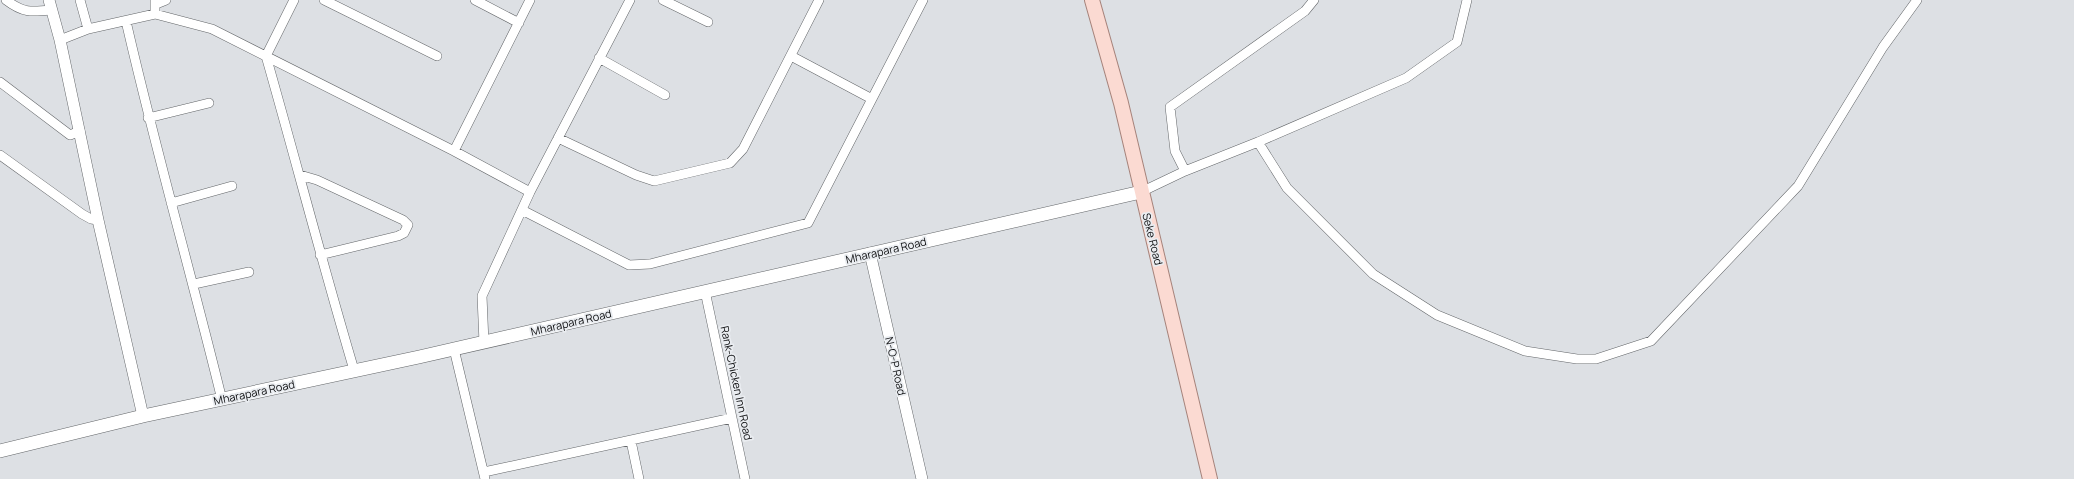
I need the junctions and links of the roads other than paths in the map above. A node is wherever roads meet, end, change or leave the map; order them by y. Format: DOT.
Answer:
graph roads {
  1 [pos="6,0"];
  2 [pos="80,0"];
  3 [pos="166,0"];
  4 [pos="294,0"];
  5 [pos="324,0"];
  6 [pos="475,0"];
  7 [pos="530,0"];
  8 [pos="630,0"];
  9 [pos="663,0"];
  10 [pos="819,0"];
  11 [pos="923,0"];
  12 [pos="1092,0"];
  13 [pos="1314,0"];
  14 [pos="1467,0"];
  15 [pos="1917,0"];
  16 [pos="50,5"];
  17 [pos="155,6"];
  18 [pos="126,21"];
  19 [pos="708,22"];
  20 [pos="519,23"];
  21 [pos="88,29"];
  22 [pos="60,40"];
  23 [pos="266,56"];
  24 [pos="437,56"];
  25 [pos="791,56"];
  26 [pos="599,58"];
  27 [pos="0,82"];
  28 [pos="665,95"];
  29 [pos="872,99"];
  30 [pos="209,102"];
  31 [pos="148,118"];
  32 [pos="80,130"];
  33 [pos="558,138"];
  34 [pos="1258,142"];
  35 [pos="454,152"];
  36 [pos="0,155"];
  37 [pos="1185,171"];
  38 [pos="300,175"];
  39 [pos="232,186"];
  40 [pos="530,192"];
  41 [pos="1141,192"];
  42 [pos="171,203"];
  43 [pos="522,210"];
  44 [pos="98,220"];
  45 [pos="870,253"];
  46 [pos="320,255"];
  47 [pos="249,272"];
  48 [pos="194,284"];
  49 [pos="705,291"];
  50 [pos="484,343"];
  51 [pos="454,349"];
  52 [pos="354,370"];
  53 [pos="222,400"];
  54 [pos="143,416"];
  55 [pos="732,418"];
  56 [pos="631,440"];
  57 [pos="0,451"];
  58 [pos="485,476"];
  59 [pos="639,479"];
  60 [pos="745,479"];
  61 [pos="922,479"];
  62 [pos="1210,479"];
  1 -- 16 [label="street"];
  2 -- 21 [label="street"];
  3 -- 17 [label="street"];
  4 -- 23 [label="street"];
  5 -- 24 [label="street"];
  6 -- 20 [label="street"];
  7 -- 20 [label="street"];
  8 -- 26 [label="street"];
  9 -- 19 [label="street"];
  10 -- 25 [label="street"];
  11 -- 29 [label="street"];
  12 -- 41 [label="main road, Seke Road"];
  13 -- 37 [label="street"];
  14 -- 34 [label="street"];
  15 -- 34 [label="street"];
  16 -- 22 [label="street"];
  17 -- 18 [label="street"];
  17 -- 23 [label="street"];
  18 -- 21 [label="street"];
  18 -- 31 [label="street"];
  20 -- 35 [label="street"];
  21 -- 22 [label="street"];
  22 -- 32 [label="street"];
  23 -- 35 [label="street"];
  23 -- 38 [label="street"];
  25 -- 29 [label="street"];
  25 -- 33 [label="street"];
  26 -- 28 [label="street"];
  26 -- 33 [label="street"];
  27 -- 32 [label="street"];
  29 -- 43 [label="street"];
  30 -- 31 [label="street"];
  31 -- 42 [label="street"];
  32 -- 44 [label="street"];
  33 -- 40 [label="street"];
  34 -- 37 [label="street"];
  35 -- 40 [label="street"];
  36 -- 44 [label="street"];
  37 -- 41 [label="street"];
  38 -- 46 [label="street"];
  38 -- 46 [label="street"];
  39 -- 42 [label="street"];
  40 -- 43 [label="street"];
  41 -- 45 [label="main road, Mharapara Road"];
  41 -- 62 [label="main road, Seke Road"];
  42 -- 48 [label="street"];
  43 -- 50 [label="street"];
  44 -- 54 [label="street"];
  45 -- 49 [label="main road, Mharapara Road"];
  45 -- 61 [label="street, N-O-P Road"];
  46 -- 52 [label="street"];
  47 -- 48 [label="street"];
  48 -- 53 [label="street"];
  49 -- 50 [label="main road, Mharapara Road"];
  49 -- 55 [label="street, Rank-Chicken Inn Road"];
  50 -- 51 [label="main road, Mharapara Road"];
  51 -- 52 [label="main road, Mharapara Road"];
  51 -- 58 [label="street"];
  52 -- 53 [label="main road, Mharapara Road"];
  53 -- 54 [label="main road, Mharapara Road"];
  54 -- 57 [label="main road, Mharapara Road"];
  55 -- 56 [label="street"];
  55 -- 60 [label="street, Rank-Chicken Inn Road"];
  56 -- 58 [label="street"];
  56 -- 59 [label="street"];
}
